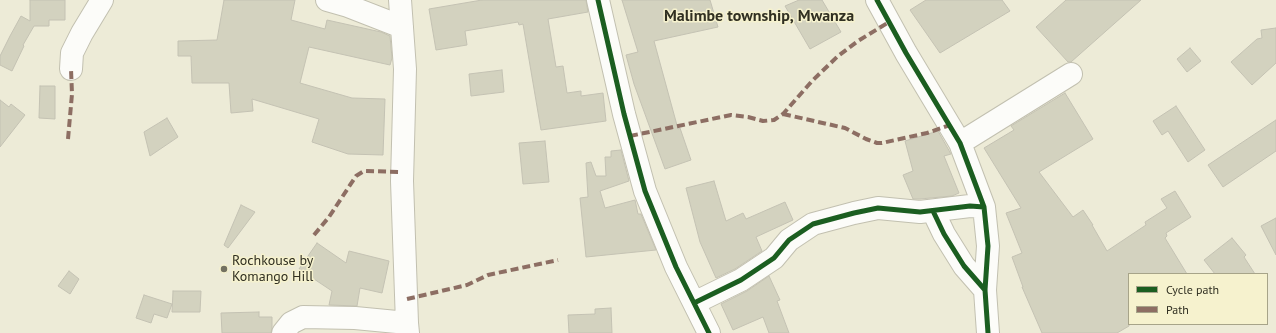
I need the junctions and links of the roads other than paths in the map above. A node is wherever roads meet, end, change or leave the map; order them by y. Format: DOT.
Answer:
graph roads {
  1 [pos="102,0"];
  2 [pos="327,0"];
  3 [pos="400,0"];
  4 [pos="598,0"];
  5 [pos="877,0"];
  6 [pos="402,27"];
  7 [pos="71,69"];
  8 [pos="1071,74"];
  9 [pos="960,143"];
  10 [pos="984,207"];
  11 [pos="933,211"];
  12 [pos="985,290"];
  13 [pos="694,303"];
  14 [pos="408,328"];
  15 [pos="283,333"];
  16 [pos="709,333"];
  17 [pos="988,333"];
  1 -- 7 [label="street"];
  2 -- 6 [label="street"];
  3 -- 6 [label="street"];
  4 -- 13 [label="street"];
  5 -- 9 [label="street"];
  6 -- 14 [label="street"];
  8 -- 9 [label="street"];
  9 -- 10 [label="street"];
  10 -- 11 [label="street"];
  10 -- 12 [label="street"];
  11 -- 12 [label="street"];
  11 -- 13 [label="street"];
  12 -- 17 [label="street"];
  13 -- 16 [label="street"];
  14 -- 15 [label="street"];
}
